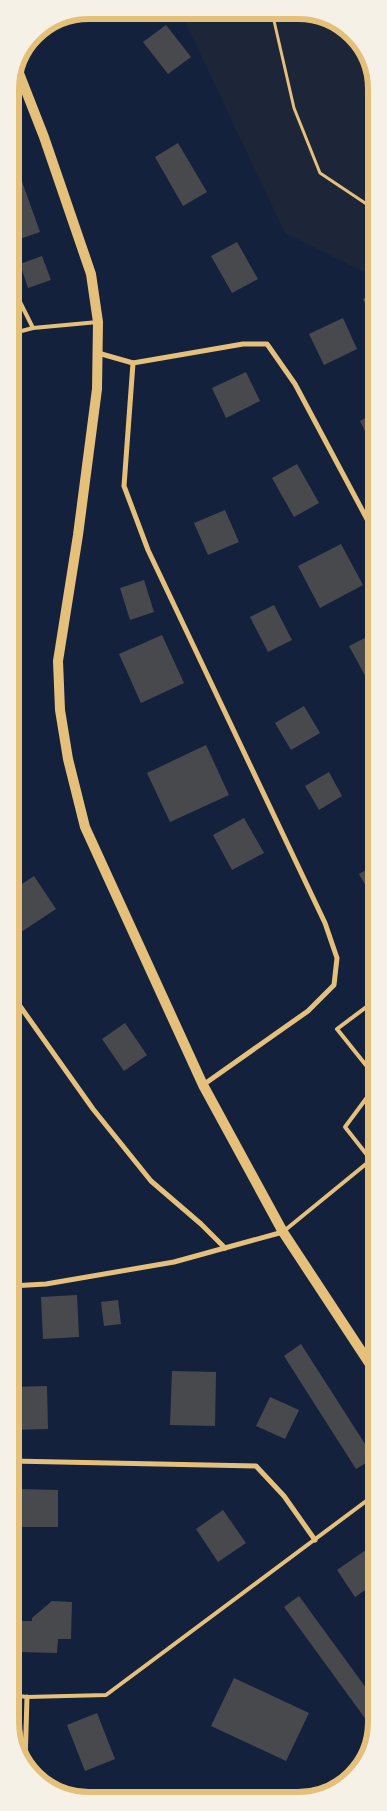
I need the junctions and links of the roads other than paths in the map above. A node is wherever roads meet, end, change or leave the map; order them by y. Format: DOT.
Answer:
graph roads {
  1 [pos="20,76"];
  2 [pos="19,300"];
  3 [pos="98,322"];
  4 [pos="33,328"];
  5 [pos="19,332"];
  6 [pos="98,353"];
  7 [pos="133,363"];
  8 [pos="368,521"];
  9 [pos="19,1005"];
  10 [pos="368,1006"];
  11 [pos="368,1068"];
  12 [pos="203,1085"];
  13 [pos="368,1096"];
  14 [pos="368,1157"];
  15 [pos="368,1162"];
  16 [pos="282,1232"];
  17 [pos="224,1248"];
  18 [pos="19,1286"];
  19 [pos="368,1363"];
  20 [pos="19,1461"];
  21 [pos="368,1500"];
  22 [pos="315,1540"];
  23 [pos="19,1696"];
  24 [pos="26,1697"];
  25 [pos="25,1751"];
  1 -- 3 [label="main road"];
  2 -- 4 [label="lane"];
  3 -- 4 [label="lane"];
  3 -- 6 [label="main road"];
  4 -- 5 [label="lane"];
  6 -- 7 [label="street"];
  6 -- 12 [label="main road"];
  7 -- 8 [label="street"];
  7 -- 12 [label="street"];
  9 -- 17 [label="street"];
  10 -- 11 [label="lane"];
  12 -- 16 [label="main road"];
  13 -- 14 [label="lane"];
  15 -- 16 [label="lane"];
  16 -- 17 [label="street"];
  16 -- 19 [label="main road"];
  17 -- 18 [label="street"];
  20 -- 22 [label="street"];
  21 -- 22 [label="lane"];
  22 -- 24 [label="lane"];
  23 -- 24 [label="lane"];
  24 -- 25 [label="street"];
}
